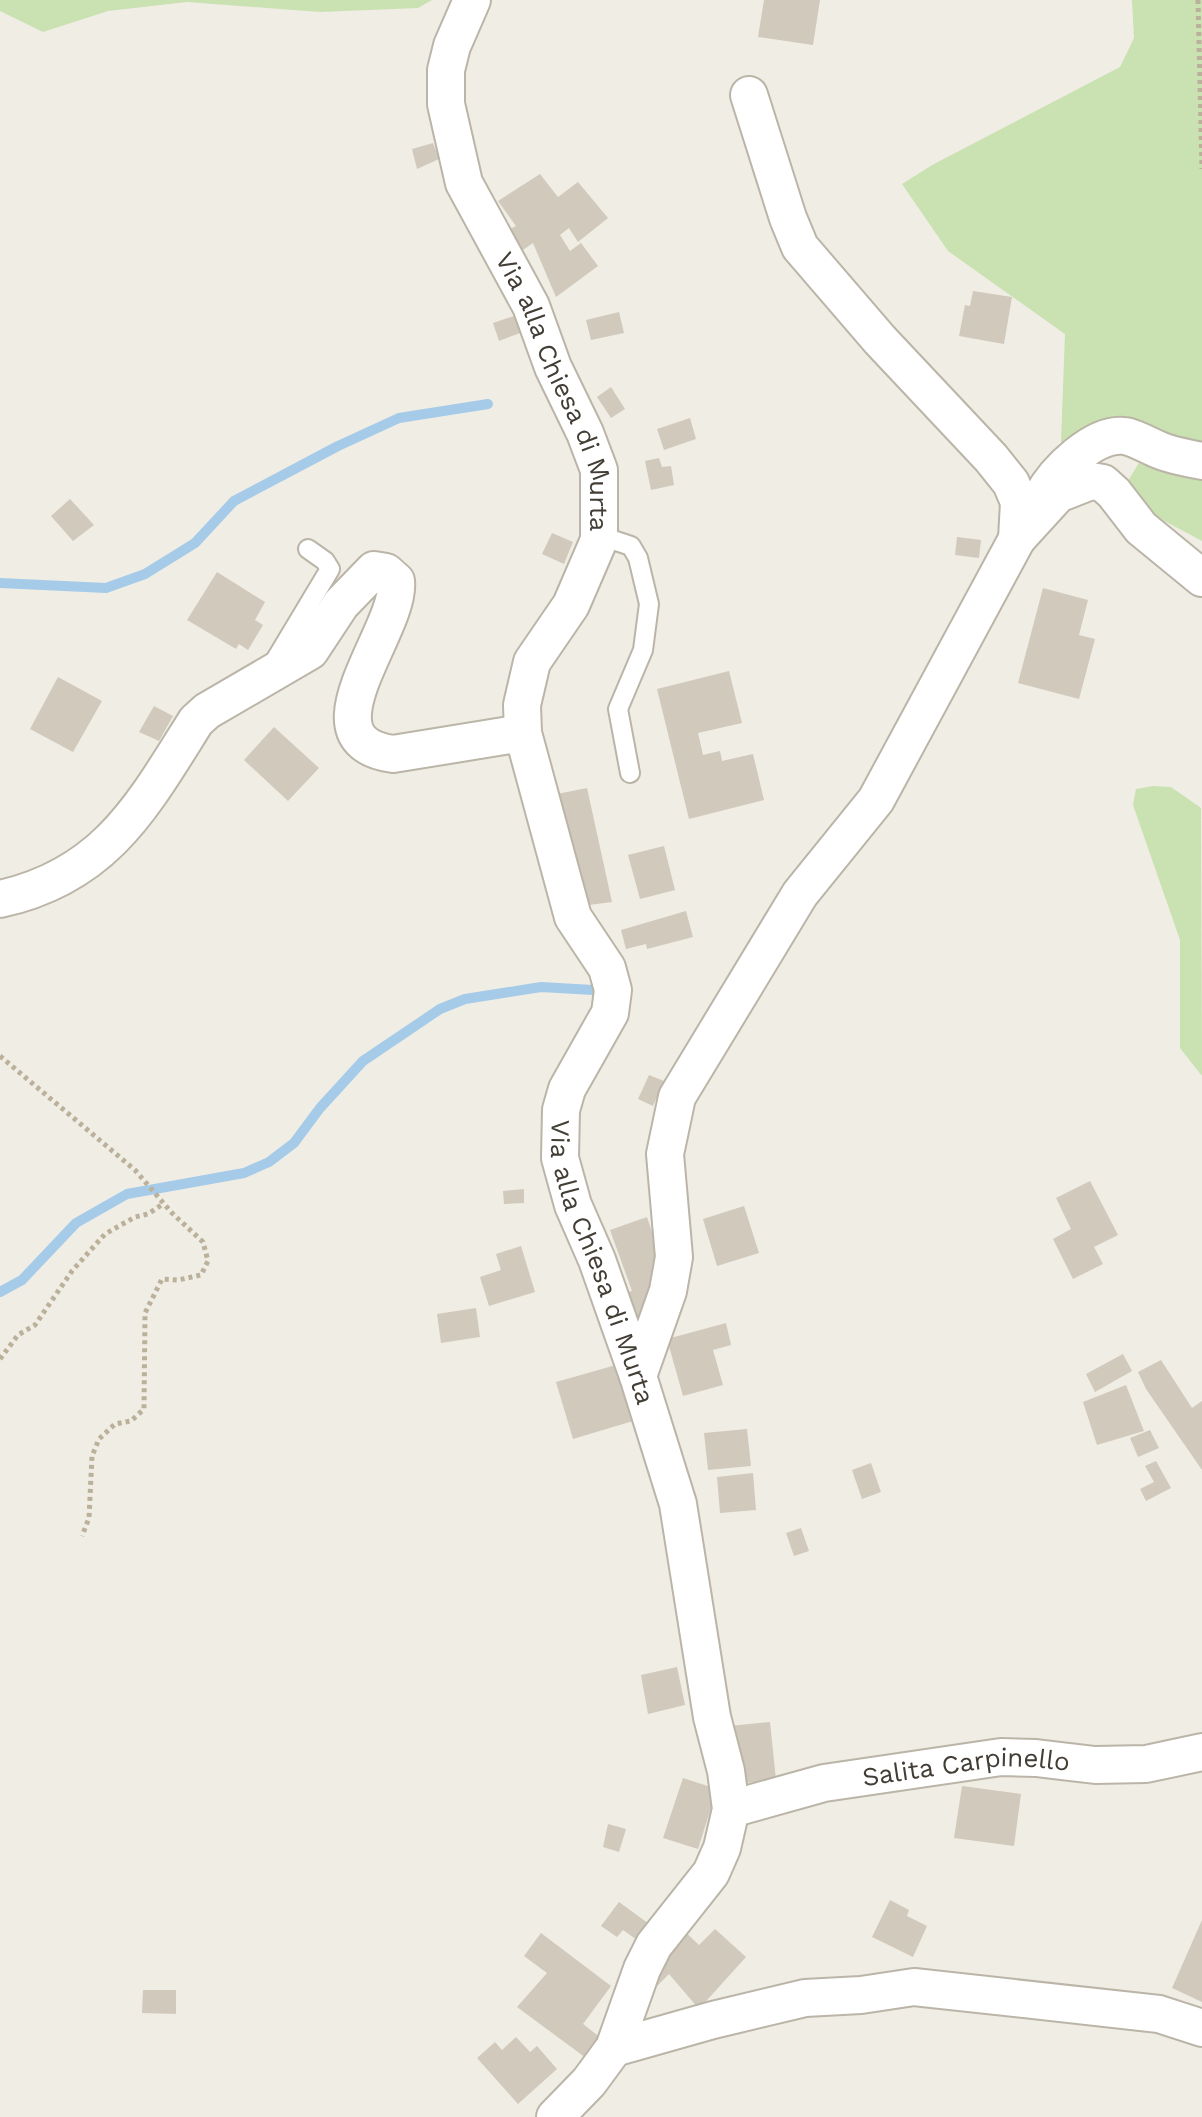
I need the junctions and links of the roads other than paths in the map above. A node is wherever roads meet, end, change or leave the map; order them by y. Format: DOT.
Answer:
graph roads {
  1 [pos="472,0"];
  2 [pos="749,95"];
  3 [pos="1202,461"];
  4 [pos="1017,539"];
  5 [pos="599,540"];
  6 [pos="308,549"];
  7 [pos="1202,578"];
  8 [pos="262,679"];
  9 [pos="523,733"];
  10 [pos="630,773"];
  11 [pos="0,899"];
  12 [pos="638,1376"];
  13 [pos="1202,1752"];
  14 [pos="731,1809"];
  15 [pos="1202,2028"];
  16 [pos="614,2048"];
  17 [pos="555,2117"];
  1 -- 5 [label="street, Via alla Chiesa di Murta"];
  2 -- 4 [label="street"];
  3 -- 4 [label="street"];
  4 -- 7 [label="street"];
  4 -- 12 [label="street"];
  5 -- 9 [label="street, Via alla Chiesa di Murta"];
  5 -- 10 [label="lane"];
  6 -- 8 [label="lane"];
  8 -- 9 [label="street"];
  8 -- 11 [label="street"];
  9 -- 12 [label="street, Via alla Chiesa di Murta"];
  12 -- 14 [label="street, Via alla Chiesa di Murta"];
  13 -- 14 [label="street, Salita Carpinello"];
  14 -- 16 [label="street, Via alla Chiesa di Murta"];
  15 -- 16 [label="street"];
  16 -- 17 [label="street, Via alla Chiesa di Murta"];
}
